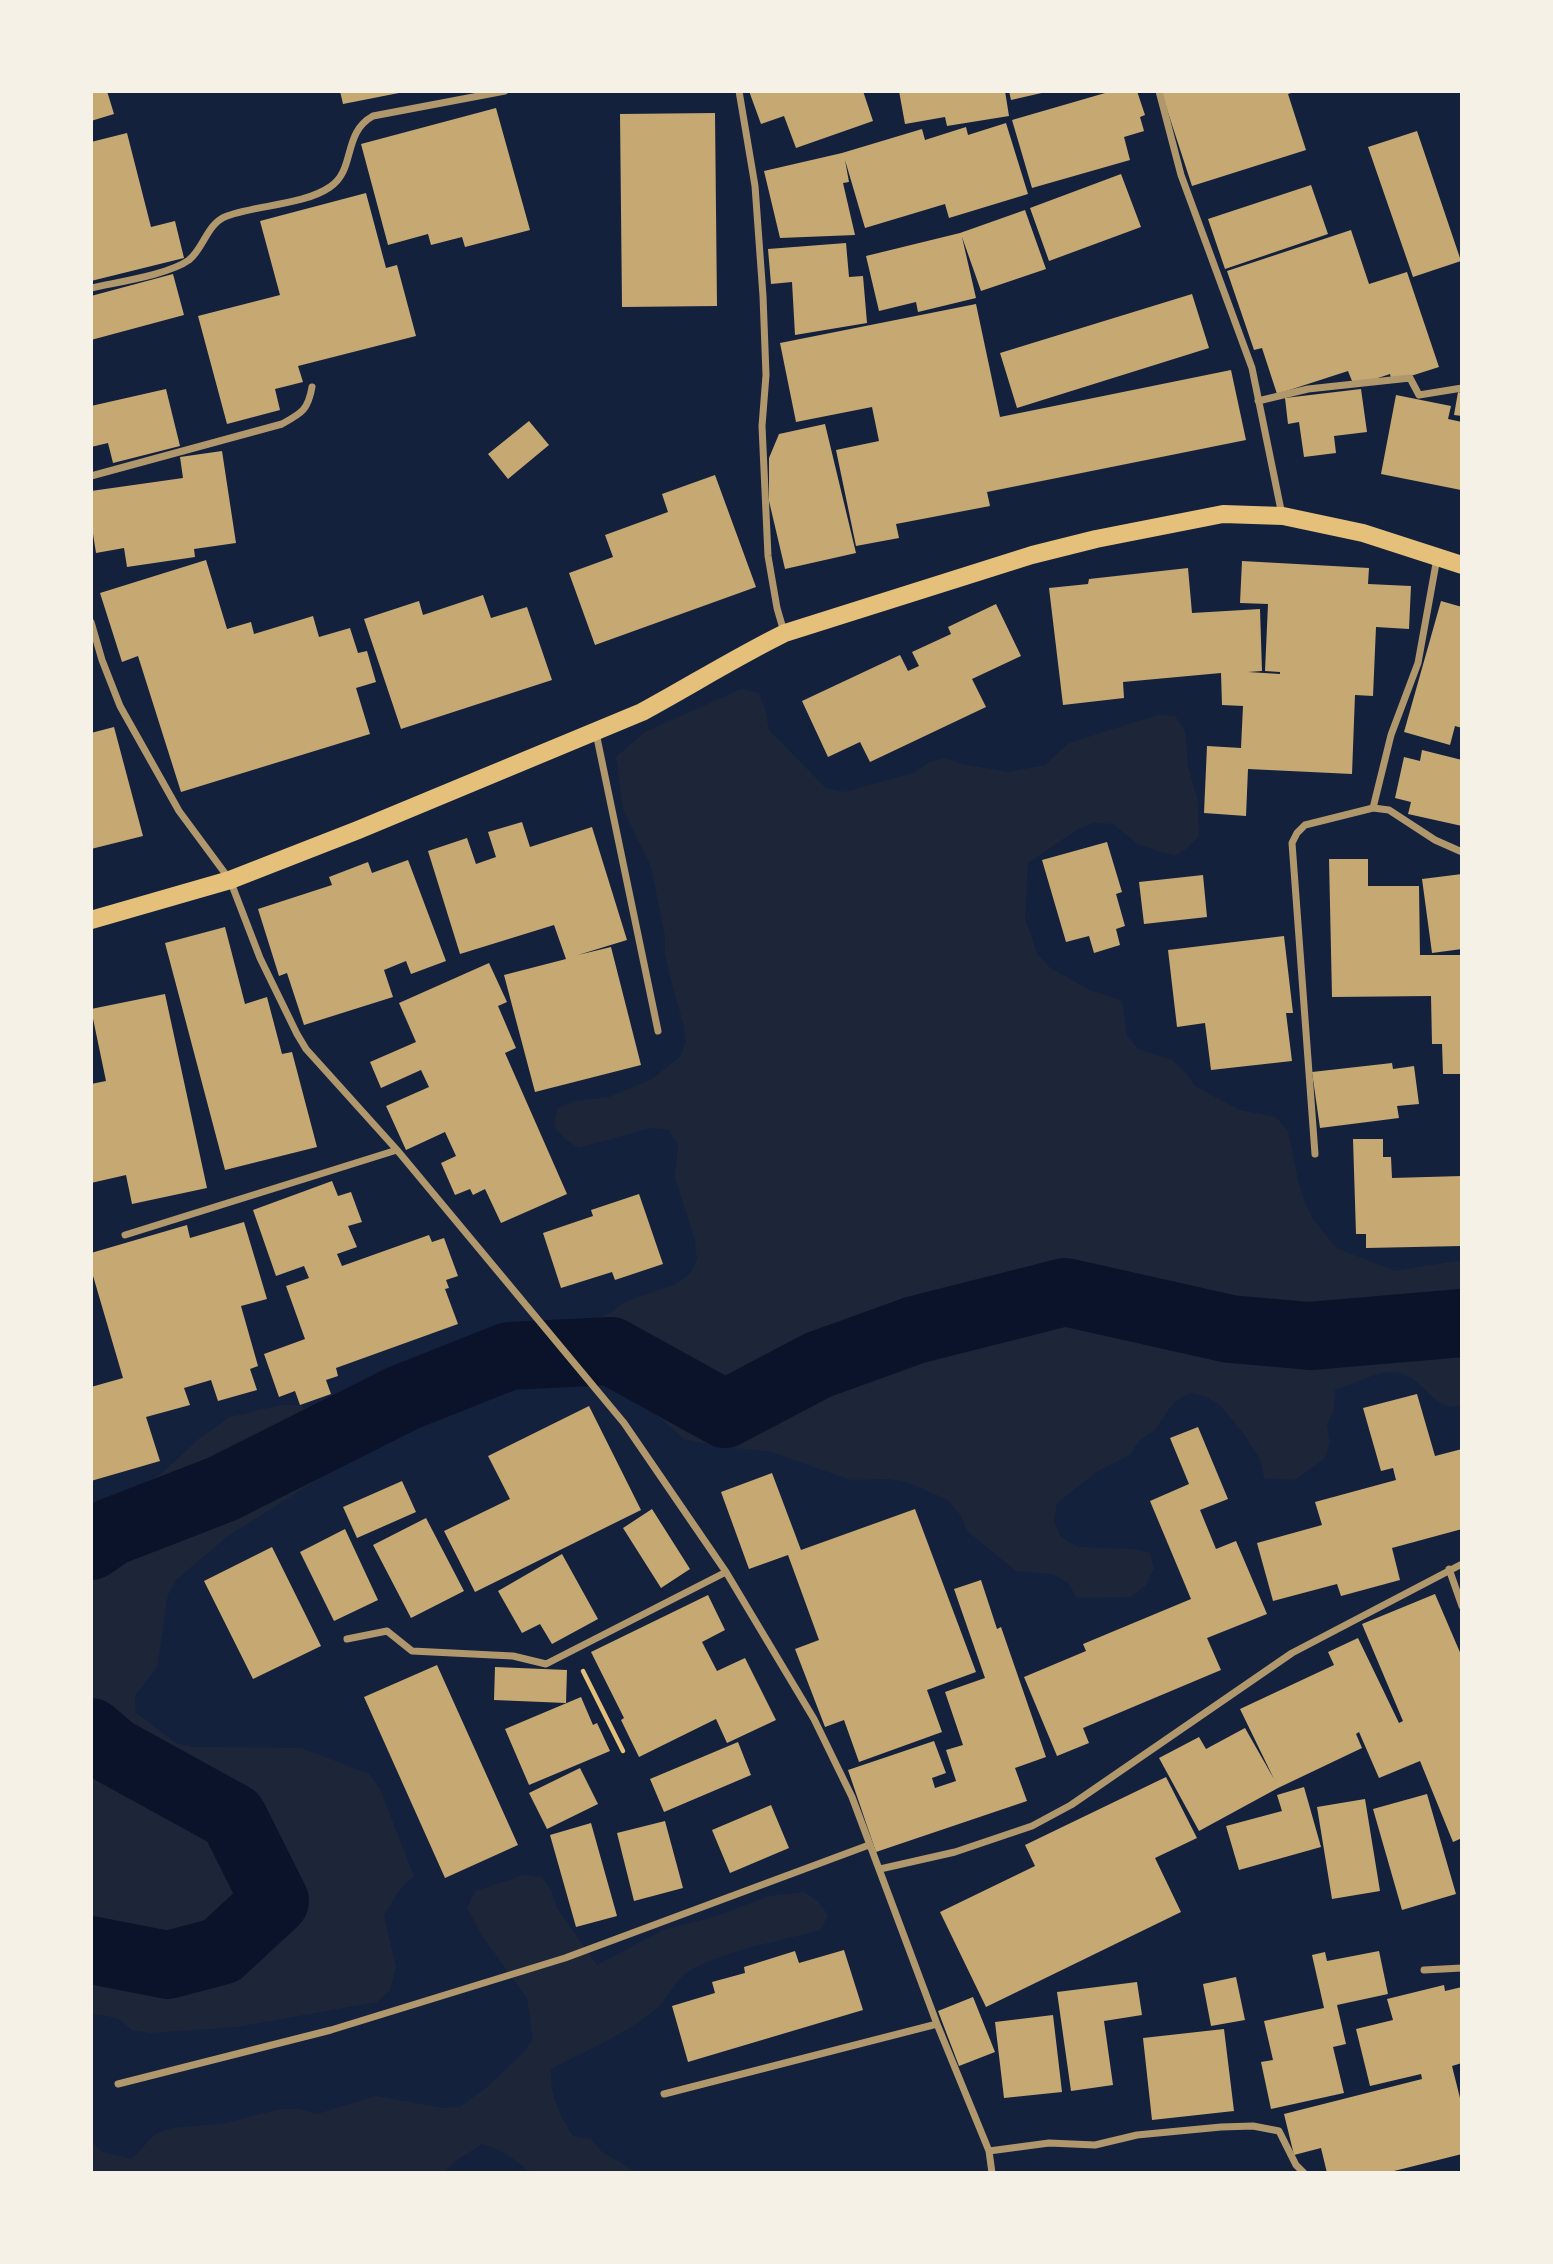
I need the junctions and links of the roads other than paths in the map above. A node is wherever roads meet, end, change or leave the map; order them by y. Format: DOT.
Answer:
graph roads {
  1 [pos="505,91"];
  2 [pos="739,91"];
  3 [pos="1159,91"];
  4 [pos="91,288"];
  5 [pos="312,387"];
  6 [pos="1462,388"];
  7 [pos="1258,401"];
  8 [pos="91,477"];
  9 [pos="1283,516"];
  10 [pos="1438,557"];
  11 [pos="1462,565"];
  12 [pos="91,622"];
  13 [pos="785,633"];
  14 [pos="595,730"];
  15 [pos="1373,808"];
  16 [pos="1462,852"];
  17 [pos="230,880"];
  18 [pos="91,920"];
  19 [pos="657,1031"];
  20 [pos="397,1150"];
  21 [pos="1315,1154"];
  22 [pos="125,1235"];
  23 [pos="1462,1564"];
  24 [pos="1450,1569"];
  25 [pos="726,1573"];
  26 [pos="1462,1606"];
  27 [pos="348,1639"];
  28 [pos="869,1845"];
  29 [pos="880,1869"];
  30 [pos="1462,1968"];
  31 [pos="1424,1970"];
  32 [pos="937,2024"];
  33 [pos="118,2084"];
  34 [pos="664,2094"];
  35 [pos="989,2151"];
  36 [pos="992,2173"];
  37 [pos="1304,2173"];
  1 -- 4 [label="street"];
  2 -- 13 [label="street"];
  3 -- 7 [label="street"];
  5 -- 8 [label="street"];
  6 -- 7 [label="street"];
  7 -- 9 [label="street"];
  9 -- 10 [label="main road"];
  9 -- 13 [label="main road"];
  10 -- 11 [label="main road"];
  10 -- 15 [label="street"];
  12 -- 17 [label="street"];
  13 -- 14 [label="main road"];
  14 -- 17 [label="main road"];
  14 -- 19 [label="street"];
  15 -- 16 [label="street"];
  15 -- 21 [label="street"];
  17 -- 18 [label="main road"];
  17 -- 20 [label="street"];
  20 -- 22 [label="street"];
  20 -- 25 [label="street"];
  23 -- 24 [label="street"];
  24 -- 26 [label="street"];
  24 -- 29 [label="street"];
  25 -- 27 [label="street"];
  25 -- 28 [label="street"];
  28 -- 29 [label="street"];
  28 -- 33 [label="street"];
  29 -- 32 [label="street"];
  30 -- 31 [label="street"];
  32 -- 34 [label="street"];
  32 -- 35 [label="street"];
  35 -- 36 [label="street"];
  35 -- 37 [label="street"];
}
